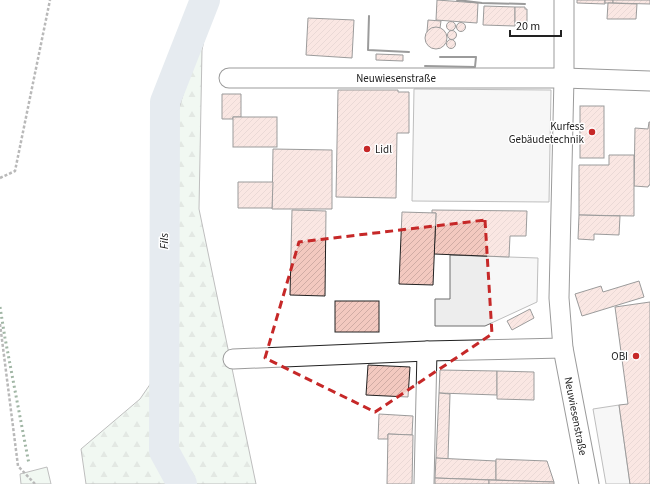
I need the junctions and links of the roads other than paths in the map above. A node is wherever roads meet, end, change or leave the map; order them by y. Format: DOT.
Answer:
graph roads {
  1 [pos="564,0"];
  2 [pos="229,78"];
  3 [pos="564,78"];
  4 [pos="650,81"];
  5 [pos="563,348"];
  6 [pos="427,351"];
  7 [pos="233,359"];
  8 [pos="424,484"];
  9 [pos="589,484"];
  1 -- 3 [label="street, Neuwiesenstraße"];
  2 -- 3 [label="street, Neuwiesenstraße"];
  3 -- 4 [label="street, Neuwiesenstraße"];
  3 -- 5 [label="street, Neuwiesenstraße"];
  5 -- 6 [label="street"];
  5 -- 9 [label="street, Neuwiesenstraße"];
  6 -- 7 [label="street"];
  6 -- 8 [label="street"];
}
